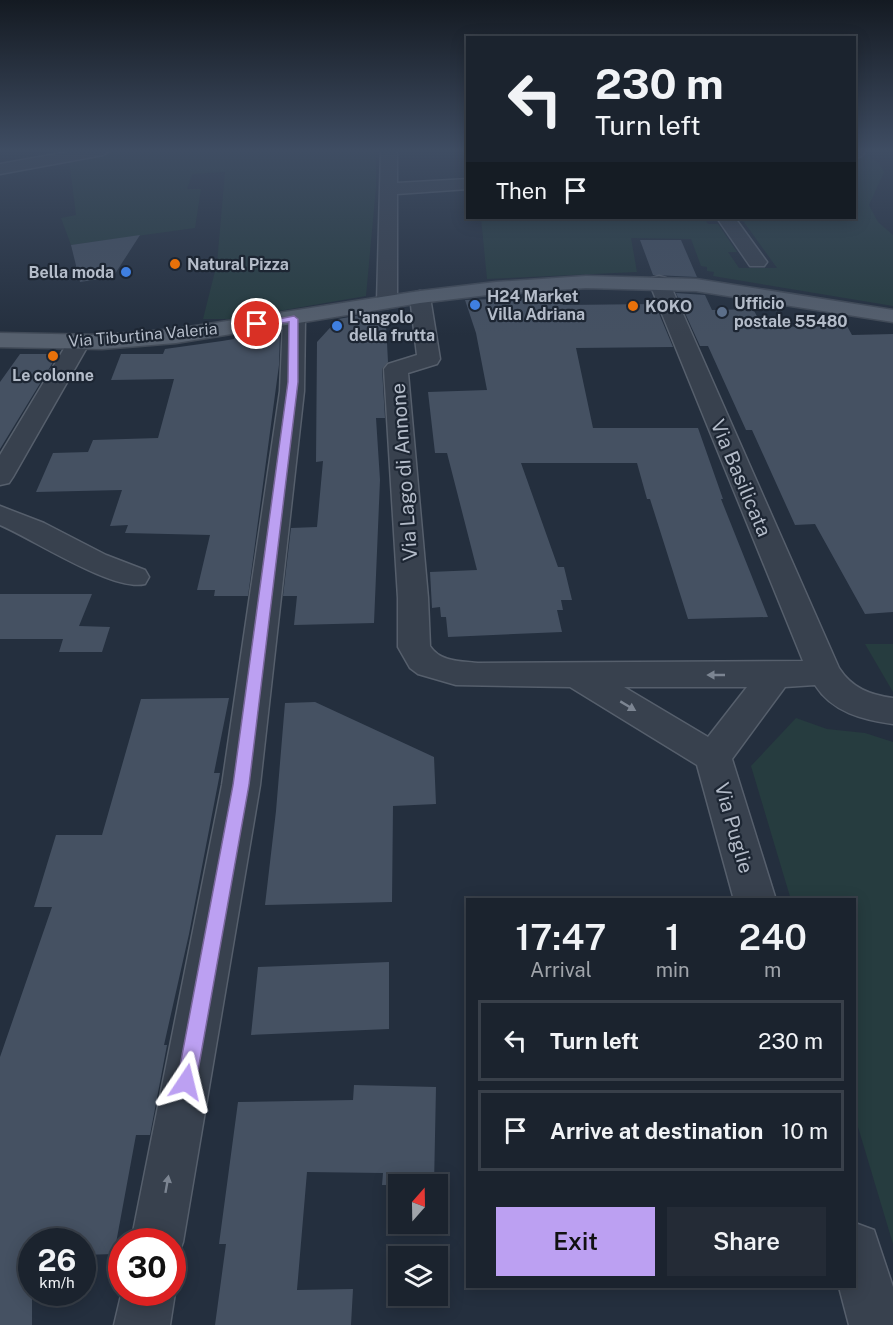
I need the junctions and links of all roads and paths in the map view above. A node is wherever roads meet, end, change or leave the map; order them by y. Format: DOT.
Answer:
graph roads {
  1 [pos="389,212"];
  2 [pos="727,219"];
  3 [pos="757,262"];
  4 [pos="659,282"];
  5 [pos="420,297"];
  6 [pos="387,302"];
  7 [pos="893,316"];
  8 [pos="294,319"];
  9 [pos="0,340"];
  10 [pos="79,342"];
  11 [pos="0,477"];
  12 [pos="0,515"];
  13 [pos="134,577"];
  14 [pos="824,672"];
  15 [pos="775,675"];
  16 [pos="578,676"];
  17 [pos="893,711"];
  18 [pos="713,756"];
  19 [pos="754,898"];
  20 [pos="160,1228"];
  21 [pos="856,1252"];
  22 [pos="146,1306"];
  23 [pos="142,1325"];
  24 [pos="877,1325"];
  1 -- 6 [label="street"];
  2 -- 3 [label="street"];
  4 -- 5 [label="main road, Via Tiburtina Valeria"];
  4 -- 7 [label="main road, Via Tiburtina Valeria"];
  4 -- 14 [label="street, Via Basilicata"];
  5 -- 6 [label="main road, Via Tiburtina Valeria"];
  5 -- 16 [label="street, Via Lago di Annone"];
  6 -- 8 [label="main road, Via Tiburtina Valeria"];
  8 -- 10 [label="main road, Via Tiburtina Valeria"];
  20 -- 8 [label="street, one-way"];
  9 -- 10 [label="main road, Via Tiburtina Valeria"];
  10 -- 11 [label="street"];
  12 -- 13 [label="street"];
  14 -- 15 [label="street"];
  14 -- 17 [label="street, Via Basilicata"];
  15 -- 16 [label="street, one-way"];
  15 -- 18 [label="street"];
  16 -- 18 [label="street, one-way"];
  18 -- 19 [label="street, Via Puglie"];
  21 -- 24 [label="street"];
  22 -- 23 [label="street"];
}
